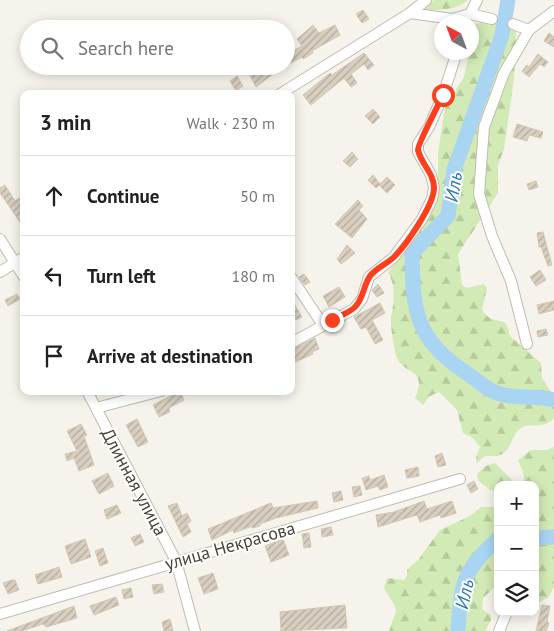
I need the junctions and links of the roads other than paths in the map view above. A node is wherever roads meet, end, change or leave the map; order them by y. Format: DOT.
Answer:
graph roads {
  1 [pos="426,0"];
  2 [pos="477,0"];
  3 [pos="554,12"];
  4 [pos="410,13"];
  5 [pos="470,14"];
  6 [pos="434,17"];
  7 [pos="492,19"];
  8 [pos="513,24"];
  9 [pos="529,30"];
  10 [pos="454,60"];
  11 [pos="286,90"];
  12 [pos="0,239"];
  13 [pos="19,260"];
  14 [pos="0,272"];
  15 [pos="295,283"];
  16 [pos="323,324"];
  17 [pos="295,342"];
  18 [pos="527,344"];
  19 [pos="89,395"];
  20 [pos="146,395"];
  21 [pos="96,408"];
  22 [pos="460,479"];
  23 [pos="176,561"];
  24 [pos="0,614"];
  25 [pos="506,616"];
  26 [pos="195,631"];
  27 [pos="499,631"];
  1 -- 4 [label="street"];
  2 -- 5 [label="street"];
  3 -- 9 [label="street"];
  4 -- 6 [label="street"];
  4 -- 11 [label="street"];
  5 -- 7 [label="street"];
  8 -- 9 [label="street"];
  9 -- 18 [label="street"];
  10 -- 16 [label="street"];
  12 -- 13 [label="street"];
  13 -- 14 [label="street"];
  15 -- 16 [label="street"];
  16 -- 17 [label="street"];
  19 -- 21 [label="street, Длинная улица"];
  20 -- 21 [label="street"];
  21 -- 23 [label="street, Длинная улица"];
  22 -- 23 [label="street, улица Некрасова"];
  23 -- 24 [label="street, улица Некрасова"];
  23 -- 26 [label="street, Длинная улица"];
  25 -- 27 [label="street"];
}
